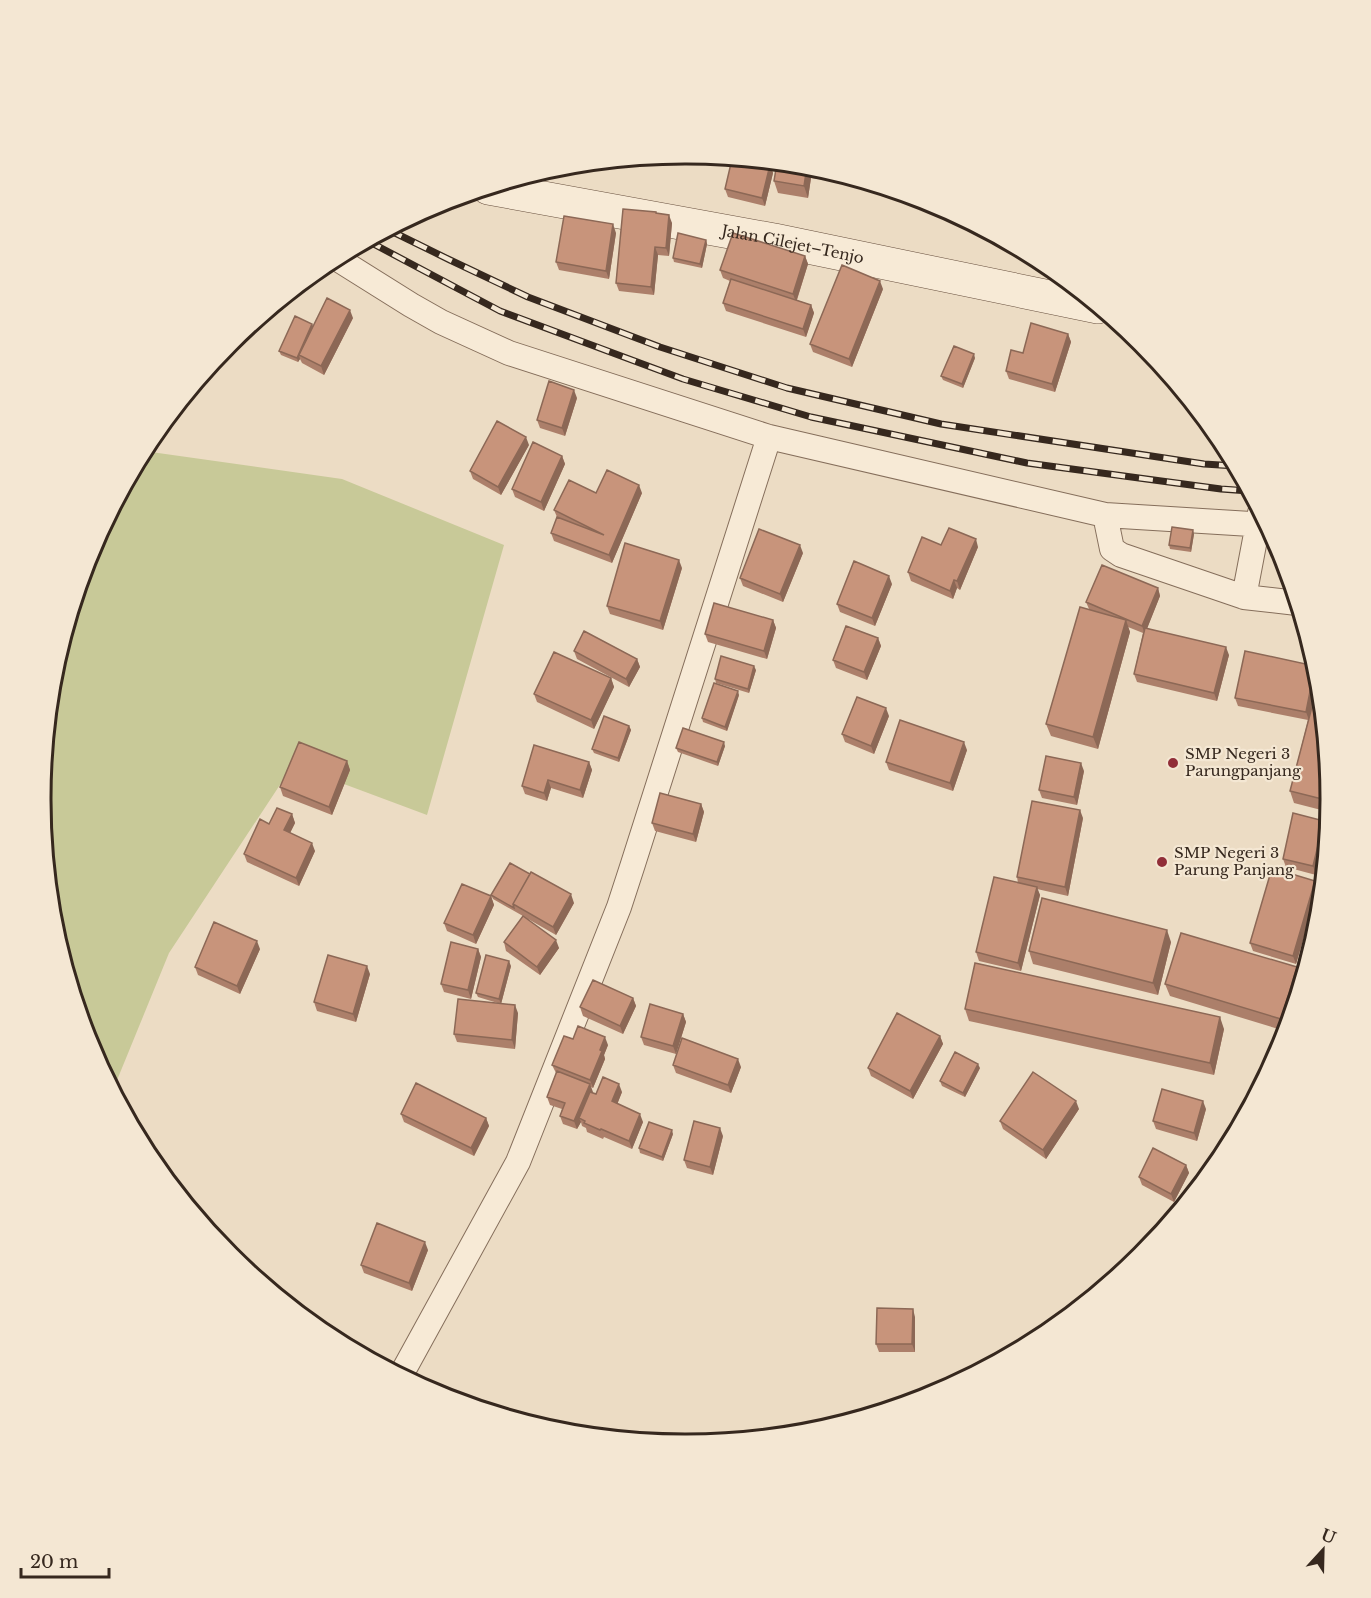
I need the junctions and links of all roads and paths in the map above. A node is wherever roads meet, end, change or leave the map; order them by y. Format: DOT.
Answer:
graph roads {
  1 [pos="505,191"];
  2 [pos="345,264"];
  3 [pos="1081,304"];
  4 [pos="769,437"];
  5 [pos="1105,515"];
  6 [pos="1256,521"];
  7 [pos="1260,529"];
  8 [pos="1244,597"];
  9 [pos="1288,602"];
  10 [pos="405,1368"];
  1 -- 3 [label="main road, Jalan Cilejet–Tenjo"];
  2 -- 4 [label="street"];
  4 -- 5 [label="street"];
  4 -- 10 [label="street"];
  5 -- 6 [label="street"];
  5 -- 8 [label="street"];
  7 -- 8 [label="street"];
  8 -- 9 [label="street"];
}
